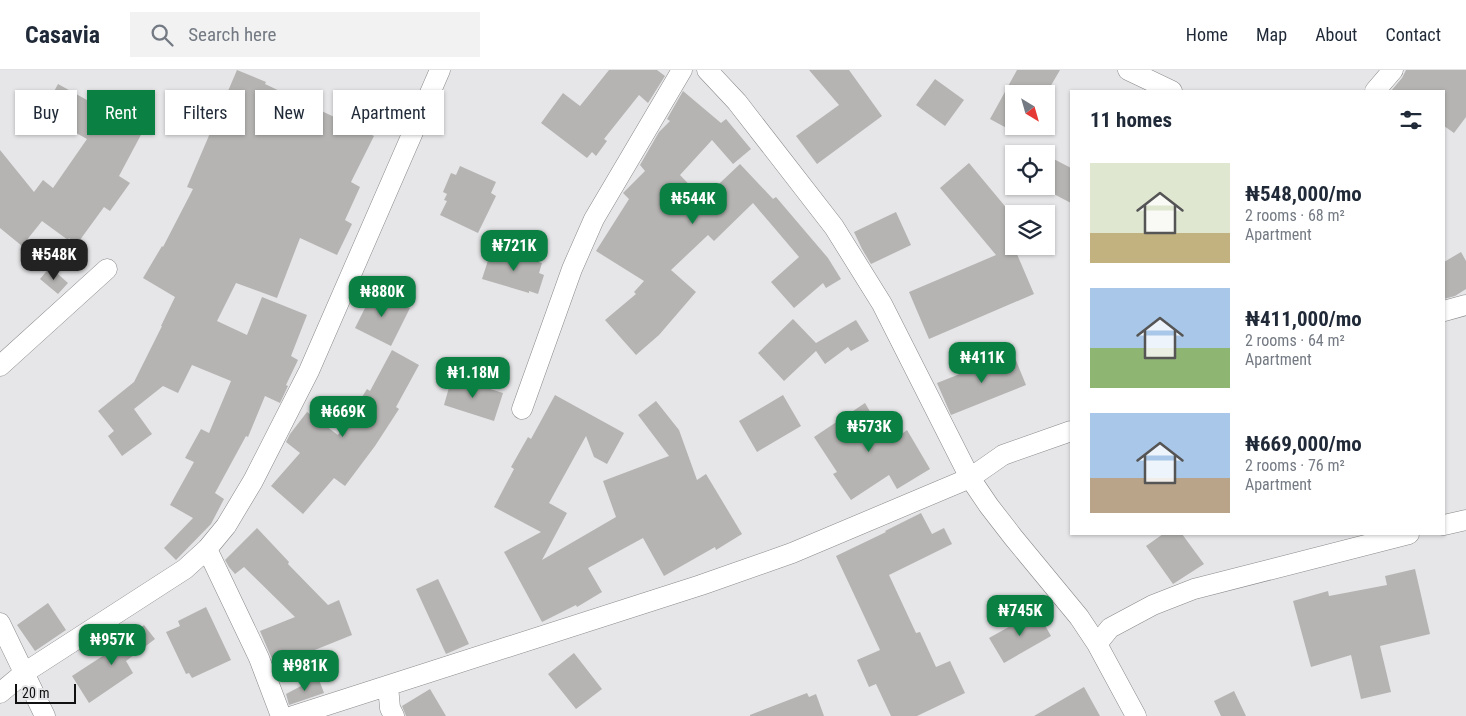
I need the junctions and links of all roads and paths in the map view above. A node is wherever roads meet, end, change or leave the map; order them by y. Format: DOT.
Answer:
graph roads {
  1 [pos="440,70"];
  2 [pos="682,70"];
  3 [pos="707,70"];
  4 [pos="1128,70"];
  5 [pos="1393,70"];
  6 [pos="1170,90"];
  7 [pos="1376,90"];
  8 [pos="107,269"];
  9 [pos="1466,305"];
  10 [pos="1445,311"];
  11 [pos="0,366"];
  12 [pos="522,409"];
  13 [pos="1070,431"];
  14 [pos="970,478"];
  15 [pos="1466,520"];
  16 [pos="1445,525"];
  17 [pos="1404,535"];
  18 [pos="207,549"];
  19 [pos="0,622"];
  20 [pos="1096,644"];
  21 [pos="24,673"];
  22 [pos="388,686"];
  23 [pos="0,693"];
  24 [pos="45,716"];
  25 [pos="281,716"];
  26 [pos="293,716"];
  27 [pos="394,716"];
  28 [pos="1136,716"];
  1 -- 18 [label="street"];
  2 -- 12 [label="street"];
  3 -- 14 [label="street"];
  4 -- 6 [label="street"];
  5 -- 7 [label="street"];
  8 -- 11 [label="street"];
  9 -- 10 [label="street"];
  13 -- 14 [label="street"];
  14 -- 20 [label="street"];
  14 -- 22 [label="street"];
  15 -- 16 [label="street"];
  17 -- 20 [label="street"];
  18 -- 21 [label="street"];
  18 -- 25 [label="street"];
  19 -- 21 [label="street"];
  20 -- 28 [label="street"];
  21 -- 23 [label="street"];
  21 -- 24 [label="street"];
  22 -- 26 [label="street"];
  22 -- 27 [label="street"];
}
